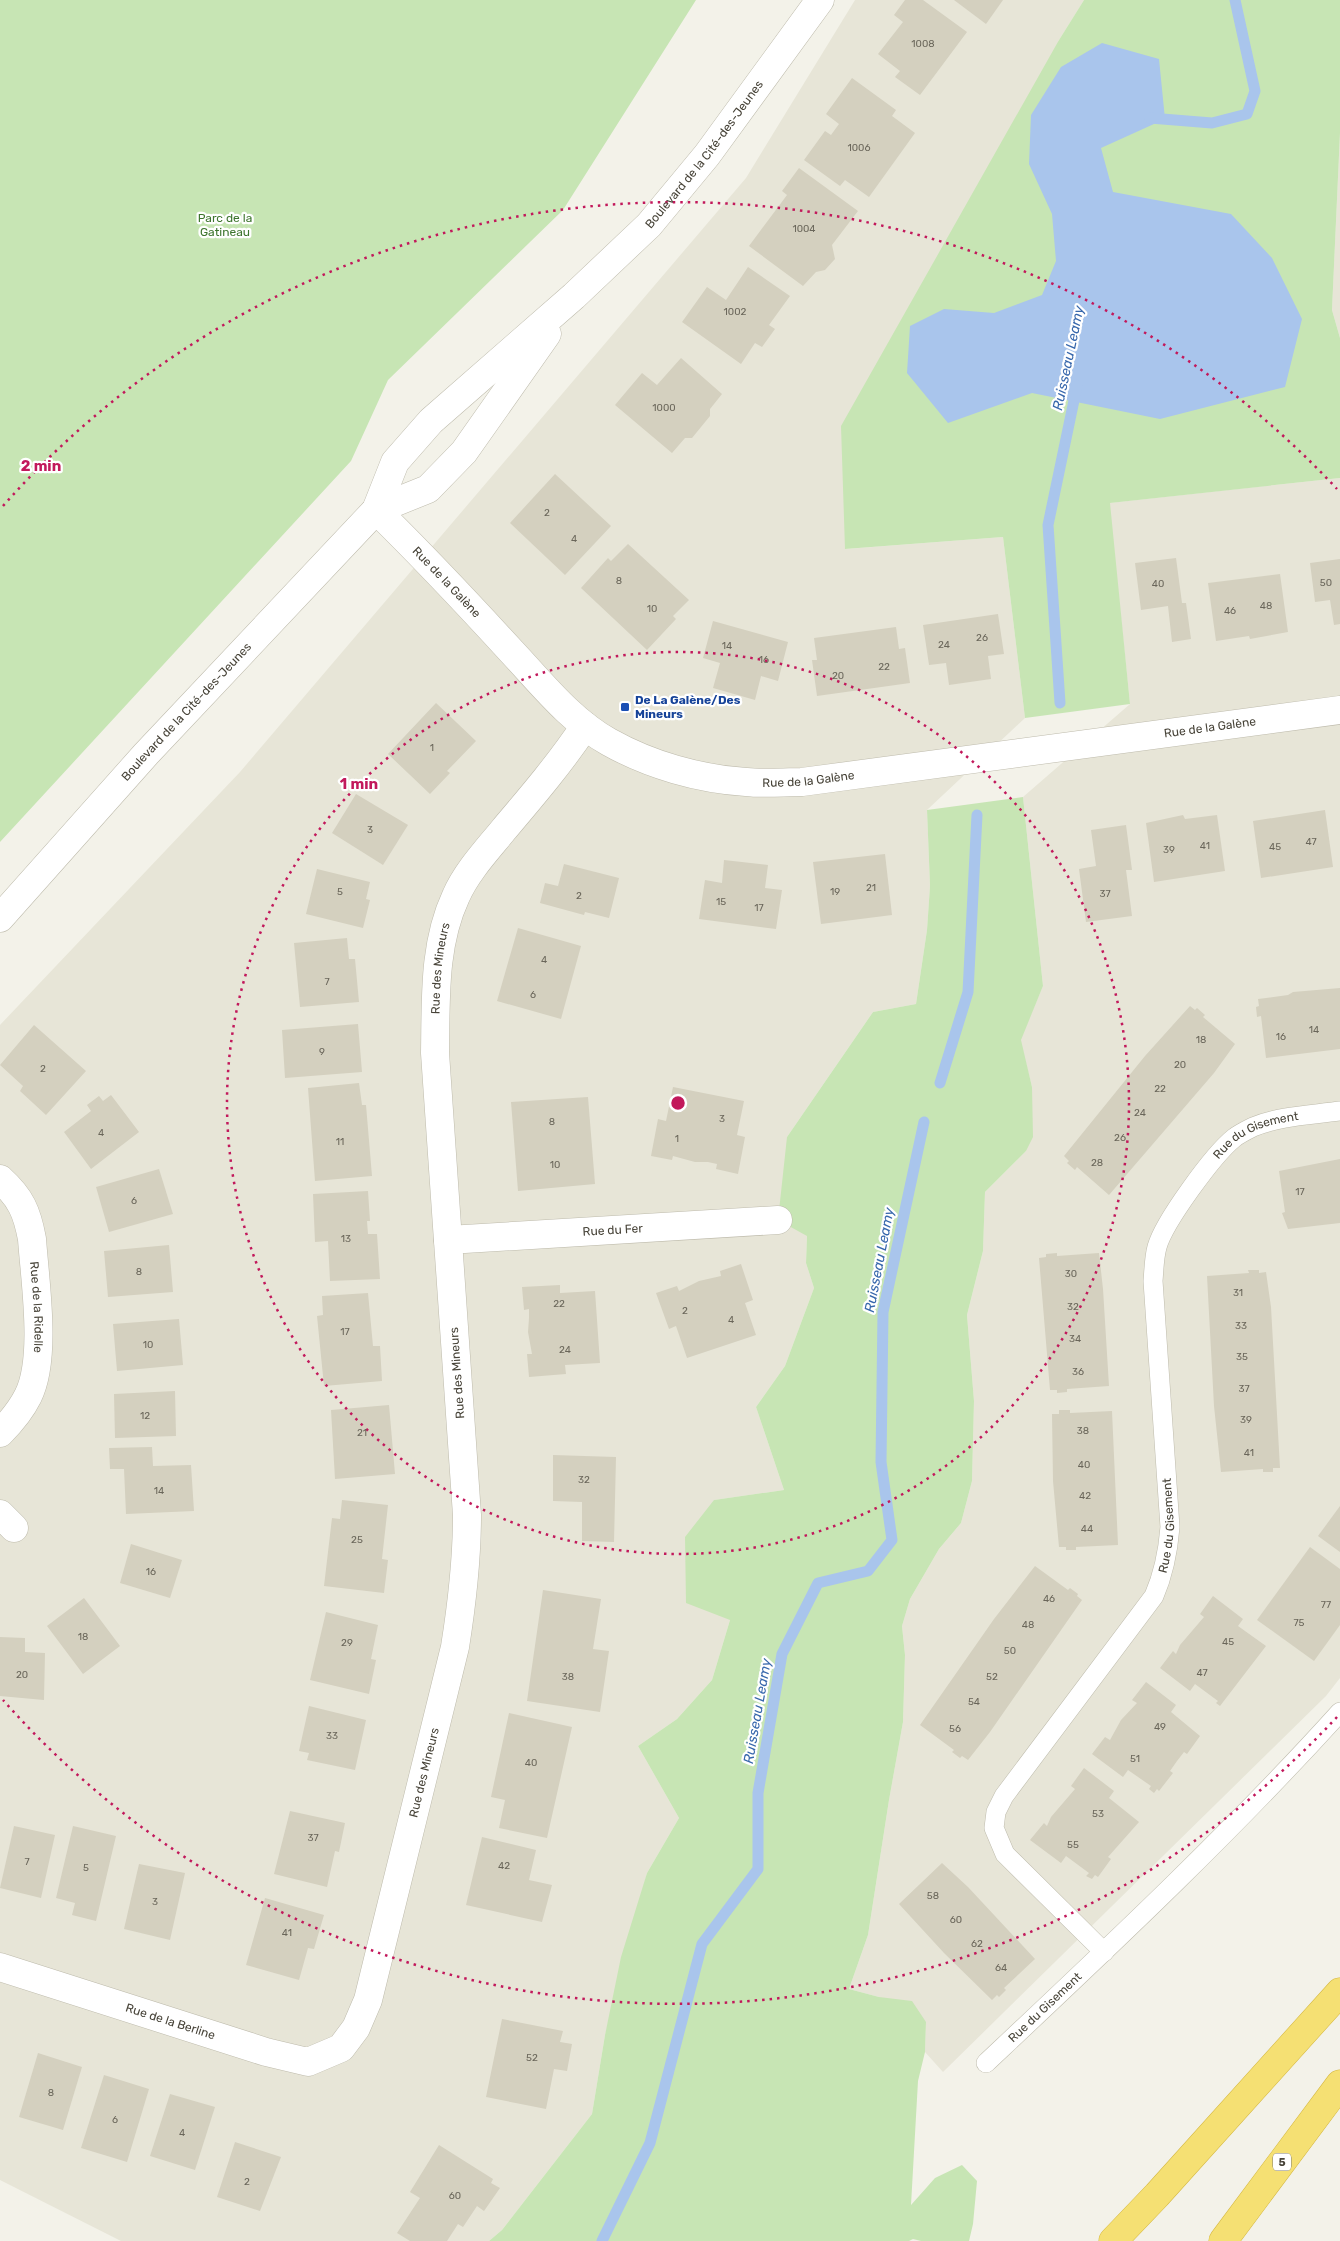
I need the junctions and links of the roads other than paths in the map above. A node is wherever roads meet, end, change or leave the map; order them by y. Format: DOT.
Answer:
graph roads {
  1 [pos="820,0"];
  2 [pos="574,296"];
  3 [pos="376,510"];
  4 [pos="1340,710"];
  5 [pos="585,726"];
  6 [pos="0,918"];
  7 [pos="1340,1112"];
  8 [pos="0,1179"];
  9 [pos="778,1220"];
  10 [pos="448,1240"];
  11 [pos="0,1433"];
  12 [pos="1340,1712"];
  13 [pos="1104,1952"];
  14 [pos="0,1967"];
  15 [pos="1340,1992"];
  16 [pos="341,2048"];
  17 [pos="986,2063"];
  18 [pos="1340,2084"];
  19 [pos="1113,2241"];
  20 [pos="1223,2241"];
  1 -- 2 [label="street, Boulevard de la Cité-des-Jeunes"];
  2 -- 3 [label="street, Boulevard de la Cité-des-Jeunes"];
  2 -- 3 [label="street, Boulevard de la Cité-des-Jeunes"];
  3 -- 5 [label="street, Rue de la Galène"];
  3 -- 6 [label="street, Boulevard de la Cité-des-Jeunes"];
  4 -- 5 [label="street, Rue de la Galène"];
  5 -- 10 [label="street, Rue des Mineurs"];
  7 -- 13 [label="lane, Rue du Gisement"];
  8 -- 11 [label="street, Rue de la Ridelle"];
  9 -- 10 [label="street, Rue du Fer"];
  10 -- 16 [label="street, Rue des Mineurs"];
  12 -- 13 [label="lane, Rue du Gisement"];
  13 -- 17 [label="lane, Rue du Gisement"];
  14 -- 16 [label="street, Rue de la Berline"];
  15 -- 19 [label="highway"];
  18 -- 20 [label="highway, 5"];
}
